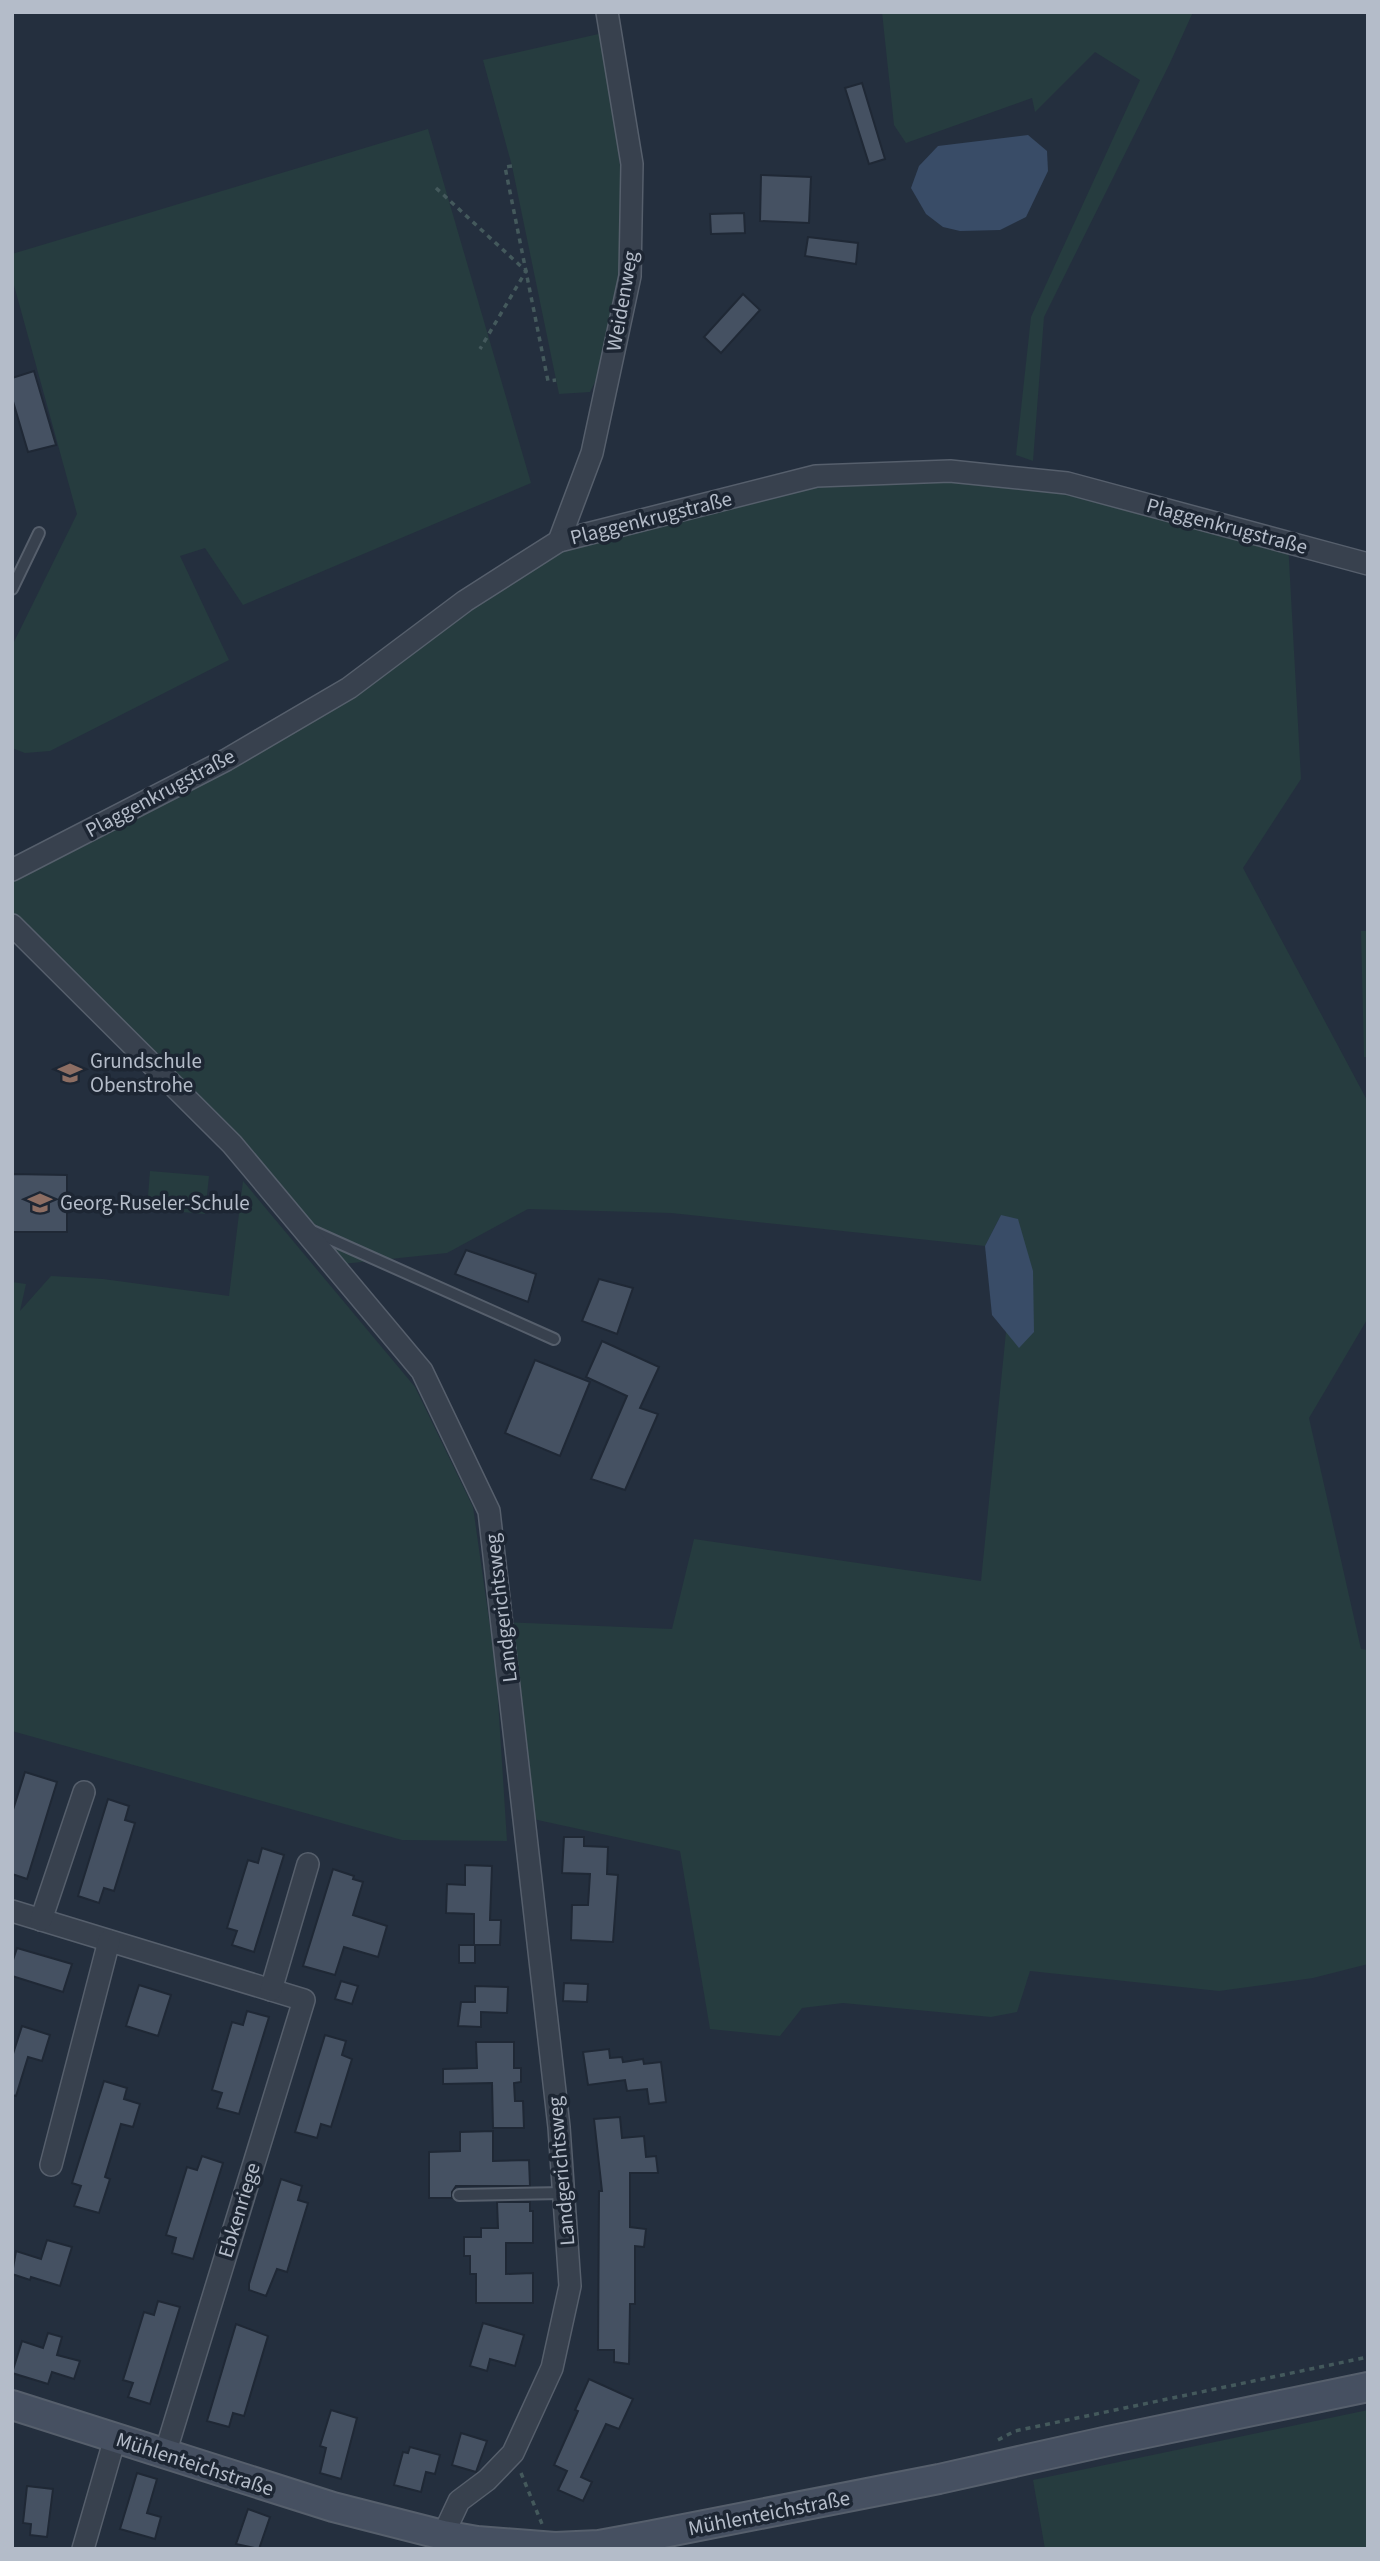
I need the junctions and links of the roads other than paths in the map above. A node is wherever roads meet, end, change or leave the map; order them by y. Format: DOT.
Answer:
graph roads {
  1 [pos="607,12"];
  2 [pos="40,533"];
  3 [pos="559,541"];
  4 [pos="1368,564"];
  5 [pos="12,589"];
  6 [pos="12,870"];
  7 [pos="12,925"];
  8 [pos="301,1226"];
  9 [pos="554,1339"];
  10 [pos="84,1792"];
  11 [pos="308,1864"];
  12 [pos="12,1911"];
  13 [pos="41,1920"];
  14 [pos="109,1941"];
  15 [pos="271,1990"];
  16 [pos="51,2165"];
  17 [pos="563,2193"];
  18 [pos="459,2195"];
  19 [pos="1368,2387"];
  20 [pos="12,2406"];
  21 [pos="115,2438"];
  22 [pos="165,2454"];
  23 [pos="443,2535"];
  24 [pos="555,2547"];
  25 [pos="83,2549"];
  1 -- 3 [label="street, Weidenweg"];
  2 -- 5 [label="lane"];
  3 -- 4 [label="street, Plaggenkrugstraße"];
  3 -- 6 [label="street, Plaggenkrugstraße"];
  7 -- 8 [label="street, Landgerichtsweg"];
  8 -- 9 [label="lane"];
  8 -- 17 [label="street, Landgerichtsweg"];
  10 -- 13 [label="street"];
  11 -- 15 [label="street"];
  12 -- 13 [label="street, Ebkenriege"];
  13 -- 14 [label="street, Ebkenriege"];
  14 -- 15 [label="street, Ebkenriege"];
  14 -- 16 [label="street"];
  15 -- 22 [label="street, Ebkenriege"];
  17 -- 18 [label="lane"];
  17 -- 23 [label="street, Landgerichtsweg"];
  19 -- 24 [label="street, Mühlenteichstraße"];
  20 -- 21 [label="street, Mühlenteichstraße"];
  21 -- 22 [label="street, Mühlenteichstraße"];
  21 -- 25 [label="street"];
  22 -- 23 [label="street, Mühlenteichstraße"];
  23 -- 24 [label="street, Mühlenteichstraße"];
}
